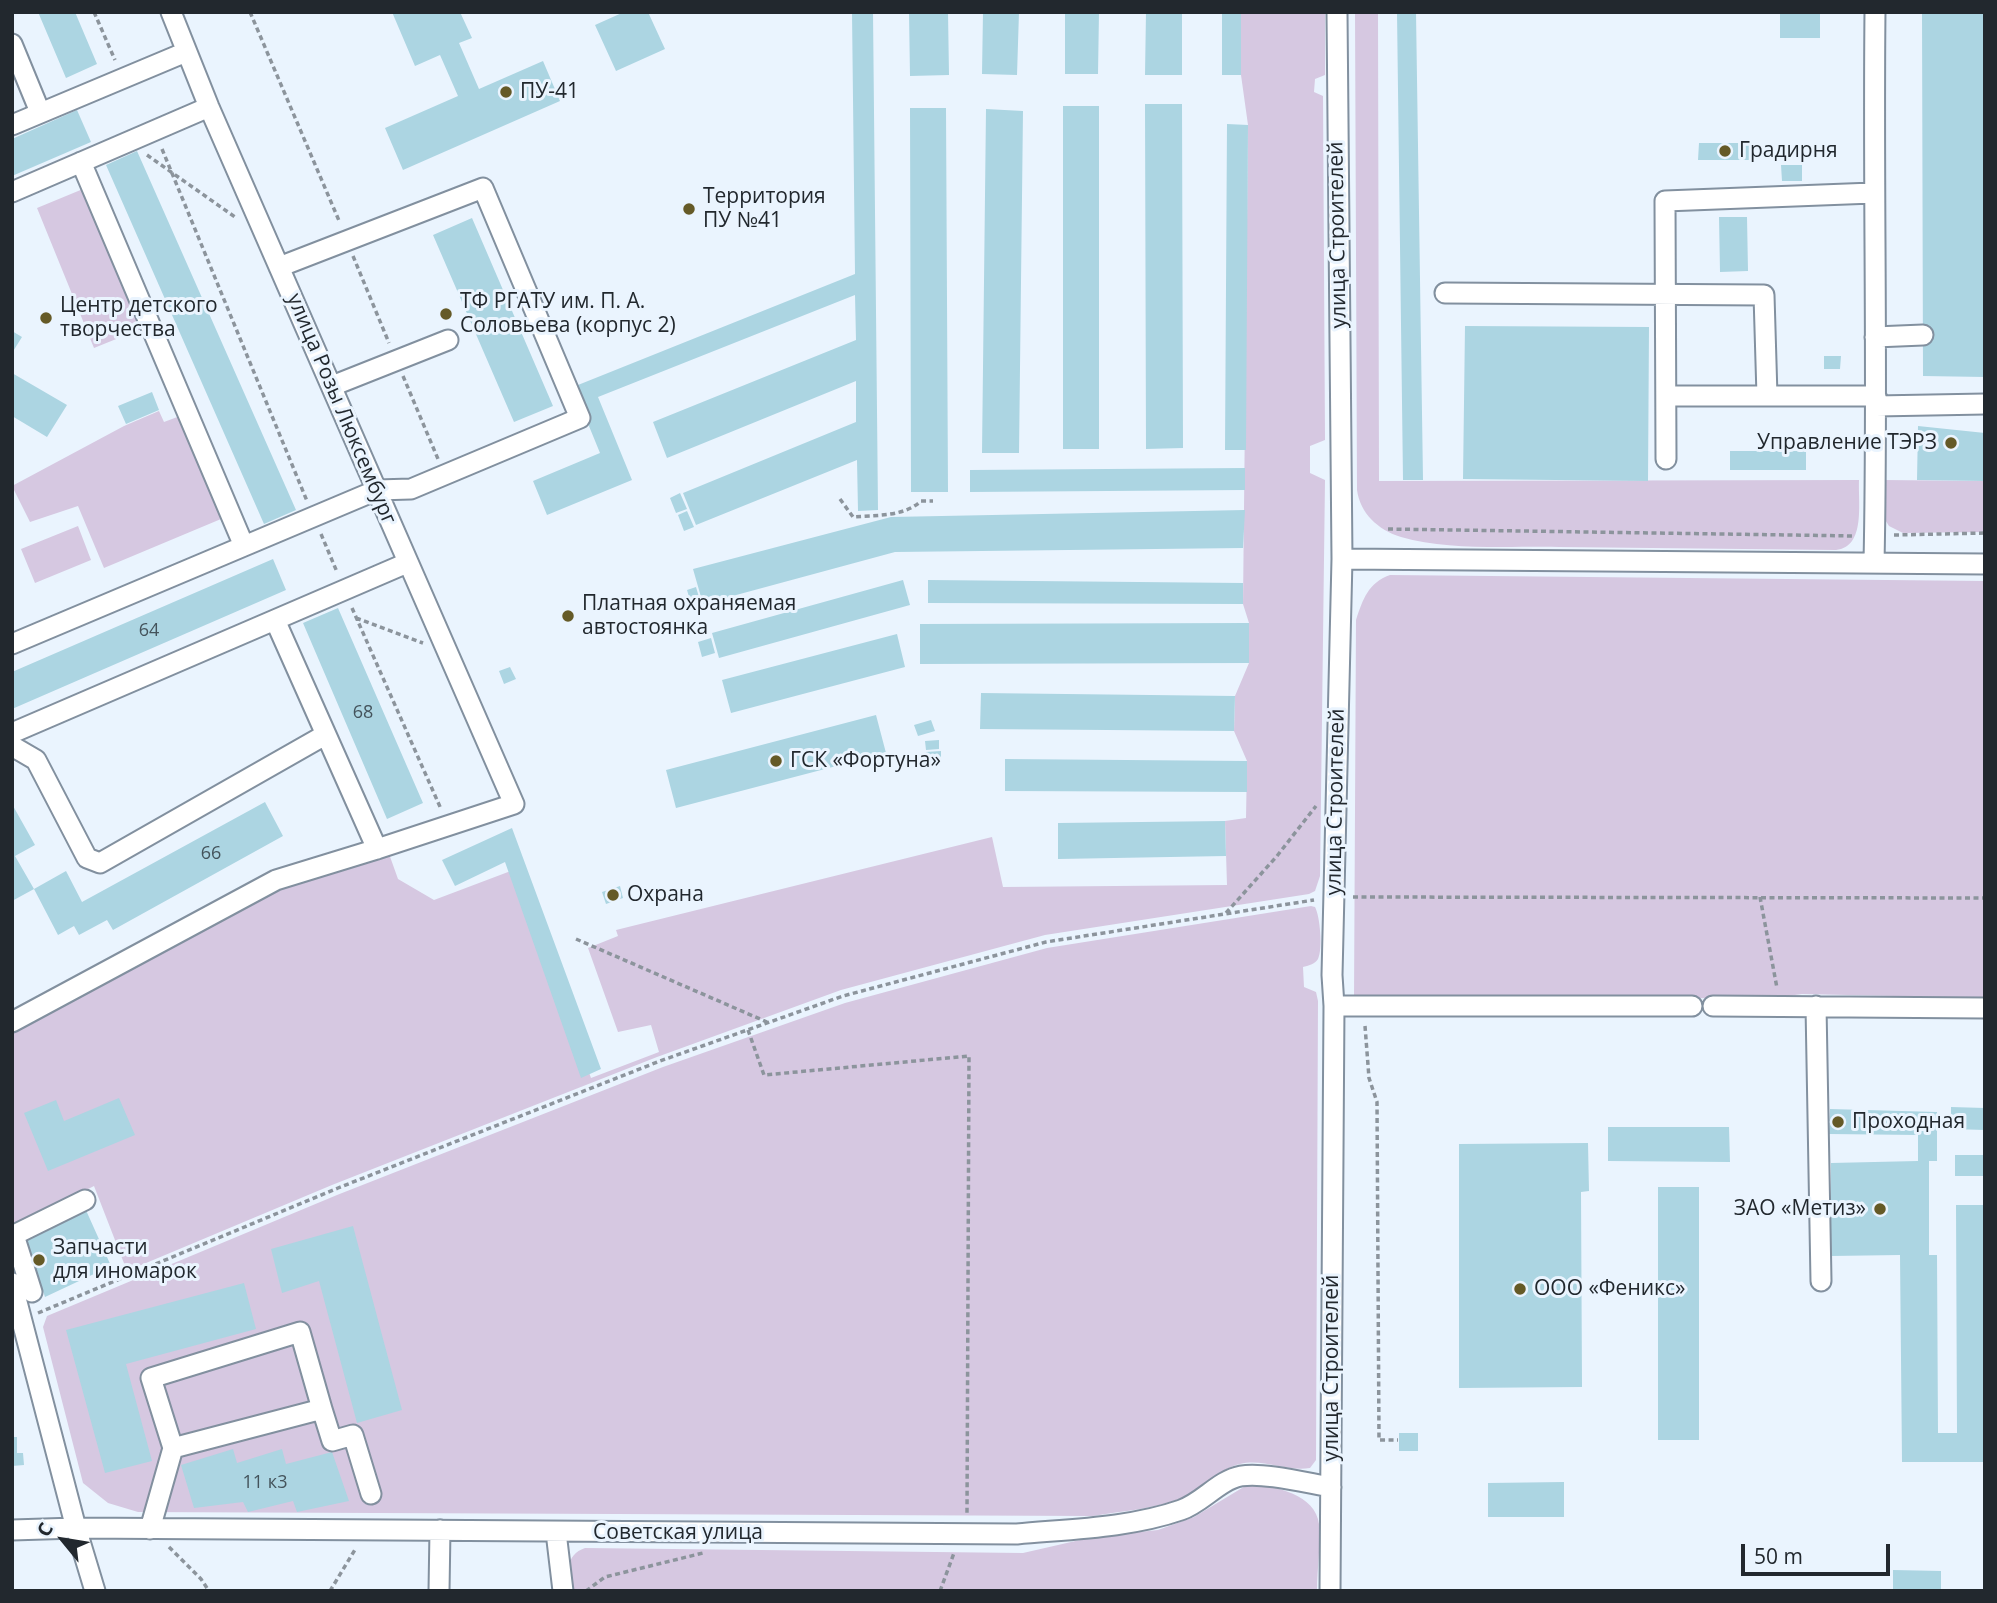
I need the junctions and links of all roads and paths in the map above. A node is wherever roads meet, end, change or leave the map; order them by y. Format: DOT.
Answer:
graph roads {
  1 [pos="94,12"];
  2 [pos="171,12"];
  3 [pos="1337,12"];
  4 [pos="1875,12"];
  5 [pos="12,44"];
  6 [pos="186,52"];
  7 [pos="123,78"];
  8 [pos="209,107"];
  9 [pos="40,113"];
  10 [pos="12,124"];
  11 [pos="155,131"];
  12 [pos="128,142"];
  13 [pos="81,162"];
  14 [pos="172,173"];
  15 [pos="12,192"];
  16 [pos="1873,193"];
  17 [pos="235,217"];
  18 [pos="279,267"];
  19 [pos="1445,293"];
  20 [pos="1665,295"];
  21 [pos="1923,335"];
  22 [pos="1875,337"];
  23 [pos="448,340"];
  24 [pos="332,386"];
  25 [pos="1666,396"];
  26 [pos="1767,396"];
  27 [pos="1876,401"];
  28 [pos="1985,404"];
  29 [pos="1666,459"];
  30 [pos="377,490"];
  31 [pos="840,499"];
  32 [pos="933,501"];
  33 [pos="314,517"];
  34 [pos="1388,529"];
  35 [pos="1985,533"];
  36 [pos="1875,536"];
  37 [pos="244,546"];
  38 [pos="1342,559"];
  39 [pos="407,563"];
  40 [pos="1874,563"];
  41 [pos="1985,564"];
  42 [pos="344,590"];
  43 [pos="356,618"];
  44 [pos="275,620"];
  45 [pos="12,644"];
  46 [pos="446,651"];
  47 [pos="12,733"];
  48 [pos="326,734"];
  49 [pos="12,746"];
  50 [pos="1338,778"];
  51 [pos="449,826"];
  52 [pos="377,849"];
  53 [pos="1334,897"];
  54 [pos="1760,897"];
  55 [pos="1985,898"];
  56 [pos="1224,914"];
  57 [pos="576,939"];
  58 [pos="1334,1006"];
  59 [pos="1364,1006"];
  60 [pos="1692,1006"];
  61 [pos="1713,1006"];
  62 [pos="1780,1006"];
  63 [pos="1816,1006"];
  64 [pos="1985,1008"];
  65 [pos="12,1022"];
  66 [pos="769,1023"];
  67 [pos="748,1030"];
  68 [pos="85,1200"];
  69 [pos="13,1236"];
  70 [pos="1821,1281"];
  71 [pos="12,1283"];
  72 [pos="32,1292"];
  73 [pos="21,1320"];
  74 [pos="322,1409"];
  75 [pos="1398,1440"];
  76 [pos="173,1448"];
  77 [pos="1331,1487"];
  78 [pos="371,1494"];
  79 [pos="76,1528"];
  80 [pos="150,1529"];
  81 [pos="12,1530"];
  82 [pos="366,1530"];
  83 [pos="440,1530"];
  84 [pos="555,1532"];
  85 [pos="964,1534"];
  86 [pos="714,1550"];
  87 [pos="95,1591"];
  88 [pos="209,1591"];
  89 [pos="330,1591"];
  90 [pos="439,1591"];
  91 [pos="563,1591"];
  92 [pos="586,1591"];
  93 [pos="940,1591"];
  94 [pos="1329,1591"];
  1 -- 7 [label="path"];
  2 -- 6 [label="street, улица Розы Люксембург"];
  3 -- 38 [label="street, улица Строителей"];
  4 -- 16 [label="street"];
  5 -- 9 [label="street"];
  6 -- 7 [label="street"];
  6 -- 8 [label="street, улица Розы Люксембург"];
  7 -- 9 [label="street"];
  8 -- 11 [label="street"];
  8 -- 18 [label="street, улица Розы Люксембург"];
  9 -- 10 [label="street"];
  11 -- 12 [label="street"];
  11 -- 14 [label="path"];
  12 -- 13 [label="street"];
  12 -- 14 [label="path"];
  13 -- 15 [label="street"];
  13 -- 37 [label="street"];
  14 -- 17 [label="path"];
  14 -- 33 [label="path"];
  16 -- 20 [label="street"];
  16 -- 22 [label="street"];
  18 -- 24 [label="street, улица Розы Люксембург"];
  18 -- 30 [label="street"];
  19 -- 20 [label="street"];
  20 -- 25 [label="street"];
  20 -- 26 [label="street"];
  21 -- 22 [label="street"];
  22 -- 27 [label="street"];
  23 -- 24 [label="street"];
  24 -- 30 [label="street, улица Розы Люксембург"];
  25 -- 26 [label="street"];
  25 -- 29 [label="street"];
  26 -- 27 [label="street"];
  27 -- 28 [label="street"];
  27 -- 36 [label="street"];
  30 -- 33 [label="street"];
  30 -- 39 [label="street, улица Розы Люксембург"];
  31 -- 32 [label="path"];
  33 -- 37 [label="street"];
  33 -- 42 [label="path"];
  34 -- 36 [label="path"];
  35 -- 36 [label="path"];
  36 -- 40 [label="street"];
  37 -- 45 [label="street"];
  38 -- 40 [label="street"];
  38 -- 50 [label="street, улица Строителей"];
  39 -- 42 [label="street"];
  39 -- 46 [label="street, улица Розы Люксембург"];
  40 -- 41 [label="street"];
  42 -- 43 [label="path"];
  42 -- 44 [label="street"];
  43 -- 46 [label="path"];
  43 -- 51 [label="path"];
  44 -- 47 [label="street"];
  44 -- 48 [label="street"];
  46 -- 51 [label="street, улица Розы Люксембург"];
  48 -- 49 [label="street"];
  48 -- 52 [label="street"];
  50 -- 53 [label="street, улица Строителей"];
  50 -- 56 [label="path"];
  51 -- 52 [label="street"];
  52 -- 65 [label="street"];
  53 -- 54 [label="path"];
  53 -- 56 [label="path"];
  53 -- 58 [label="street, улица Строителей"];
  54 -- 55 [label="path"];
  54 -- 62 [label="path"];
  56 -- 66 [label="path"];
  57 -- 66 [label="path"];
  58 -- 59 [label="street"];
  58 -- 77 [label="street, улица Строителей"];
  59 -- 60 [label="street"];
  59 -- 75 [label="path"];
  61 -- 62 [label="street"];
  62 -- 63 [label="street"];
  63 -- 64 [label="street"];
  63 -- 70 [label="street"];
  66 -- 67 [label="path"];
  67 -- 73 [label="path"];
  67 -- 85 [label="path"];
  68 -- 69 [label="street"];
  69 -- 72 [label="street"];
  71 -- 73 [label="street"];
  73 -- 79 [label="street"];
  74 -- 76 [label="street"];
  74 -- 76 [label="street"];
  74 -- 78 [label="street"];
  76 -- 80 [label="street"];
  77 -- 85 [label="street, Советская улица"];
  77 -- 94 [label="street, улица Строителей"];
  79 -- 80 [label="street, Советская улица"];
  79 -- 81 [label="street, Советская улица"];
  79 -- 87 [label="street"];
  80 -- 82 [label="street, Советская улица"];
  80 -- 88 [label="path"];
  82 -- 83 [label="street, Советская улица"];
  82 -- 89 [label="path"];
  83 -- 84 [label="street, Советская улица"];
  83 -- 90 [label="street"];
  84 -- 85 [label="street, Советская улица"];
  84 -- 91 [label="street"];
  85 -- 93 [label="path"];
  86 -- 92 [label="path"];
}
